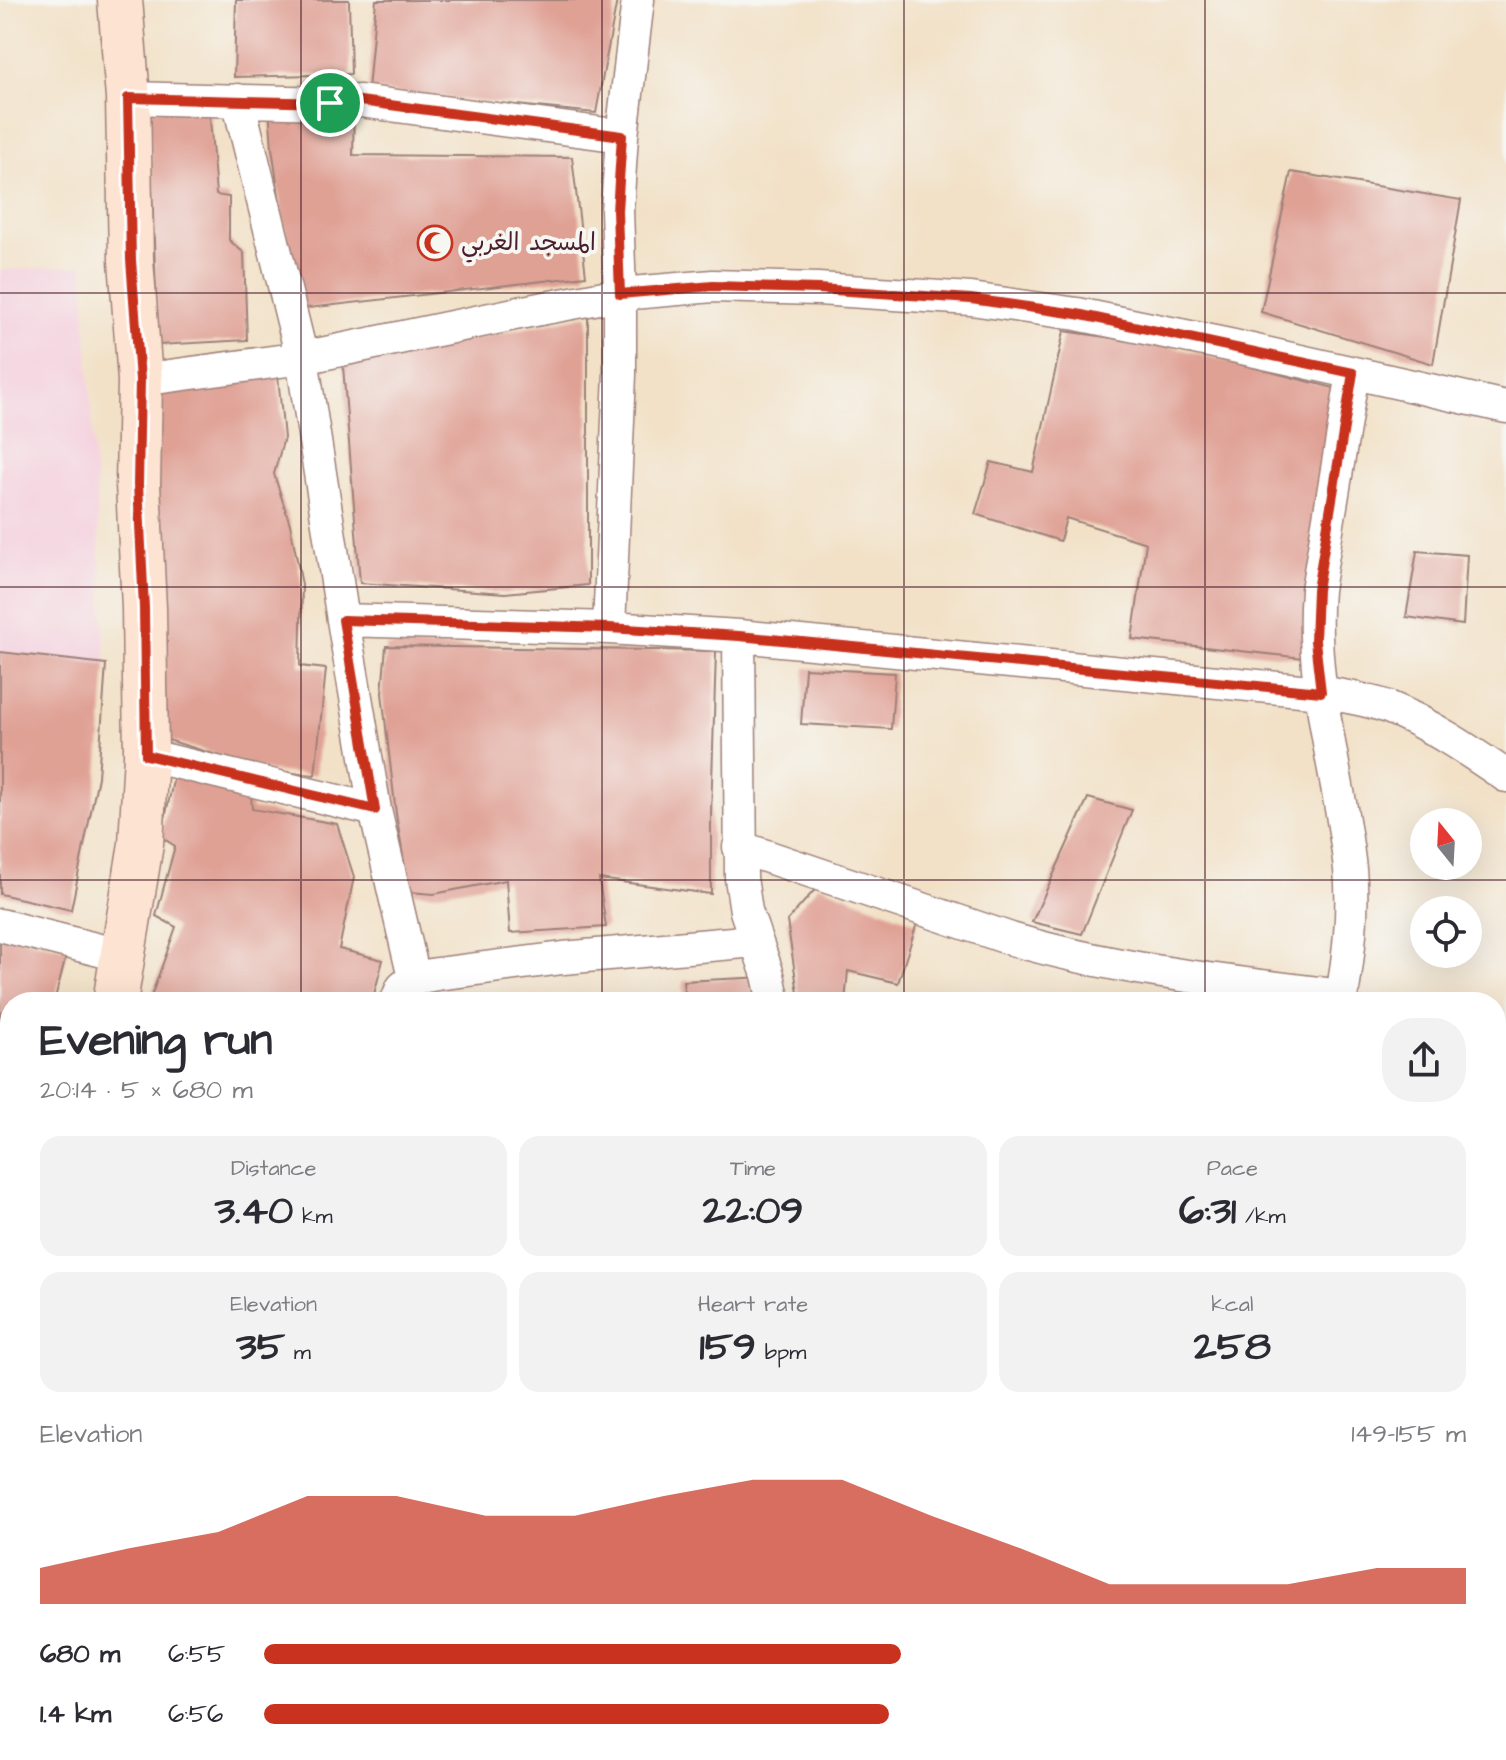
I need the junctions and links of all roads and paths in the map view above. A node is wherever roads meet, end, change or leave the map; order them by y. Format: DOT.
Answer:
graph roads {
  1 [pos="120,0"];
  2 [pos="638,0"];
  3 [pos="128,98"];
  4 [pos="238,100"];
  5 [pos="622,136"];
  6 [pos="620,294"];
  7 [pos="302,358"];
  8 [pos="1353,373"];
  9 [pos="140,380"];
  10 [pos="1506,407"];
  11 [pos="343,620"];
  12 [pos="609,628"];
  13 [pos="739,636"];
  14 [pos="1321,692"];
  15 [pos="146,755"];
  16 [pos="1506,776"];
  17 [pos="375,810"];
  18 [pos="739,847"];
  19 [pos="0,925"];
  20 [pos="755,941"];
  21 [pos="123,956"];
  22 [pos="405,990"];
  23 [pos="117,992"];
  24 [pos="772,992"];
  25 [pos="1311,992"];
  26 [pos="1343,992"];
  1 -- 3 [label="main road"];
  2 -- 5 [label="street"];
  3 -- 4 [label="street"];
  3 -- 9 [label="main road"];
  4 -- 5 [label="street"];
  4 -- 7 [label="street"];
  5 -- 6 [label="street"];
  6 -- 7 [label="street"];
  6 -- 8 [label="street"];
  6 -- 12 [label="street"];
  7 -- 9 [label="street"];
  7 -- 11 [label="street"];
  8 -- 10 [label="street"];
  8 -- 14 [label="street"];
  9 -- 15 [label="main road"];
  11 -- 12 [label="street"];
  11 -- 17 [label="street"];
  12 -- 13 [label="street"];
  13 -- 14 [label="street"];
  13 -- 18 [label="street"];
  14 -- 16 [label="street"];
  14 -- 26 [label="street"];
  15 -- 17 [label="street"];
  15 -- 21 [label="main road"];
  17 -- 22 [label="street"];
  18 -- 20 [label="street"];
  18 -- 25 [label="street"];
  19 -- 21 [label="street"];
  20 -- 22 [label="street"];
  20 -- 24 [label="street"];
  21 -- 23 [label="main road"];
}
